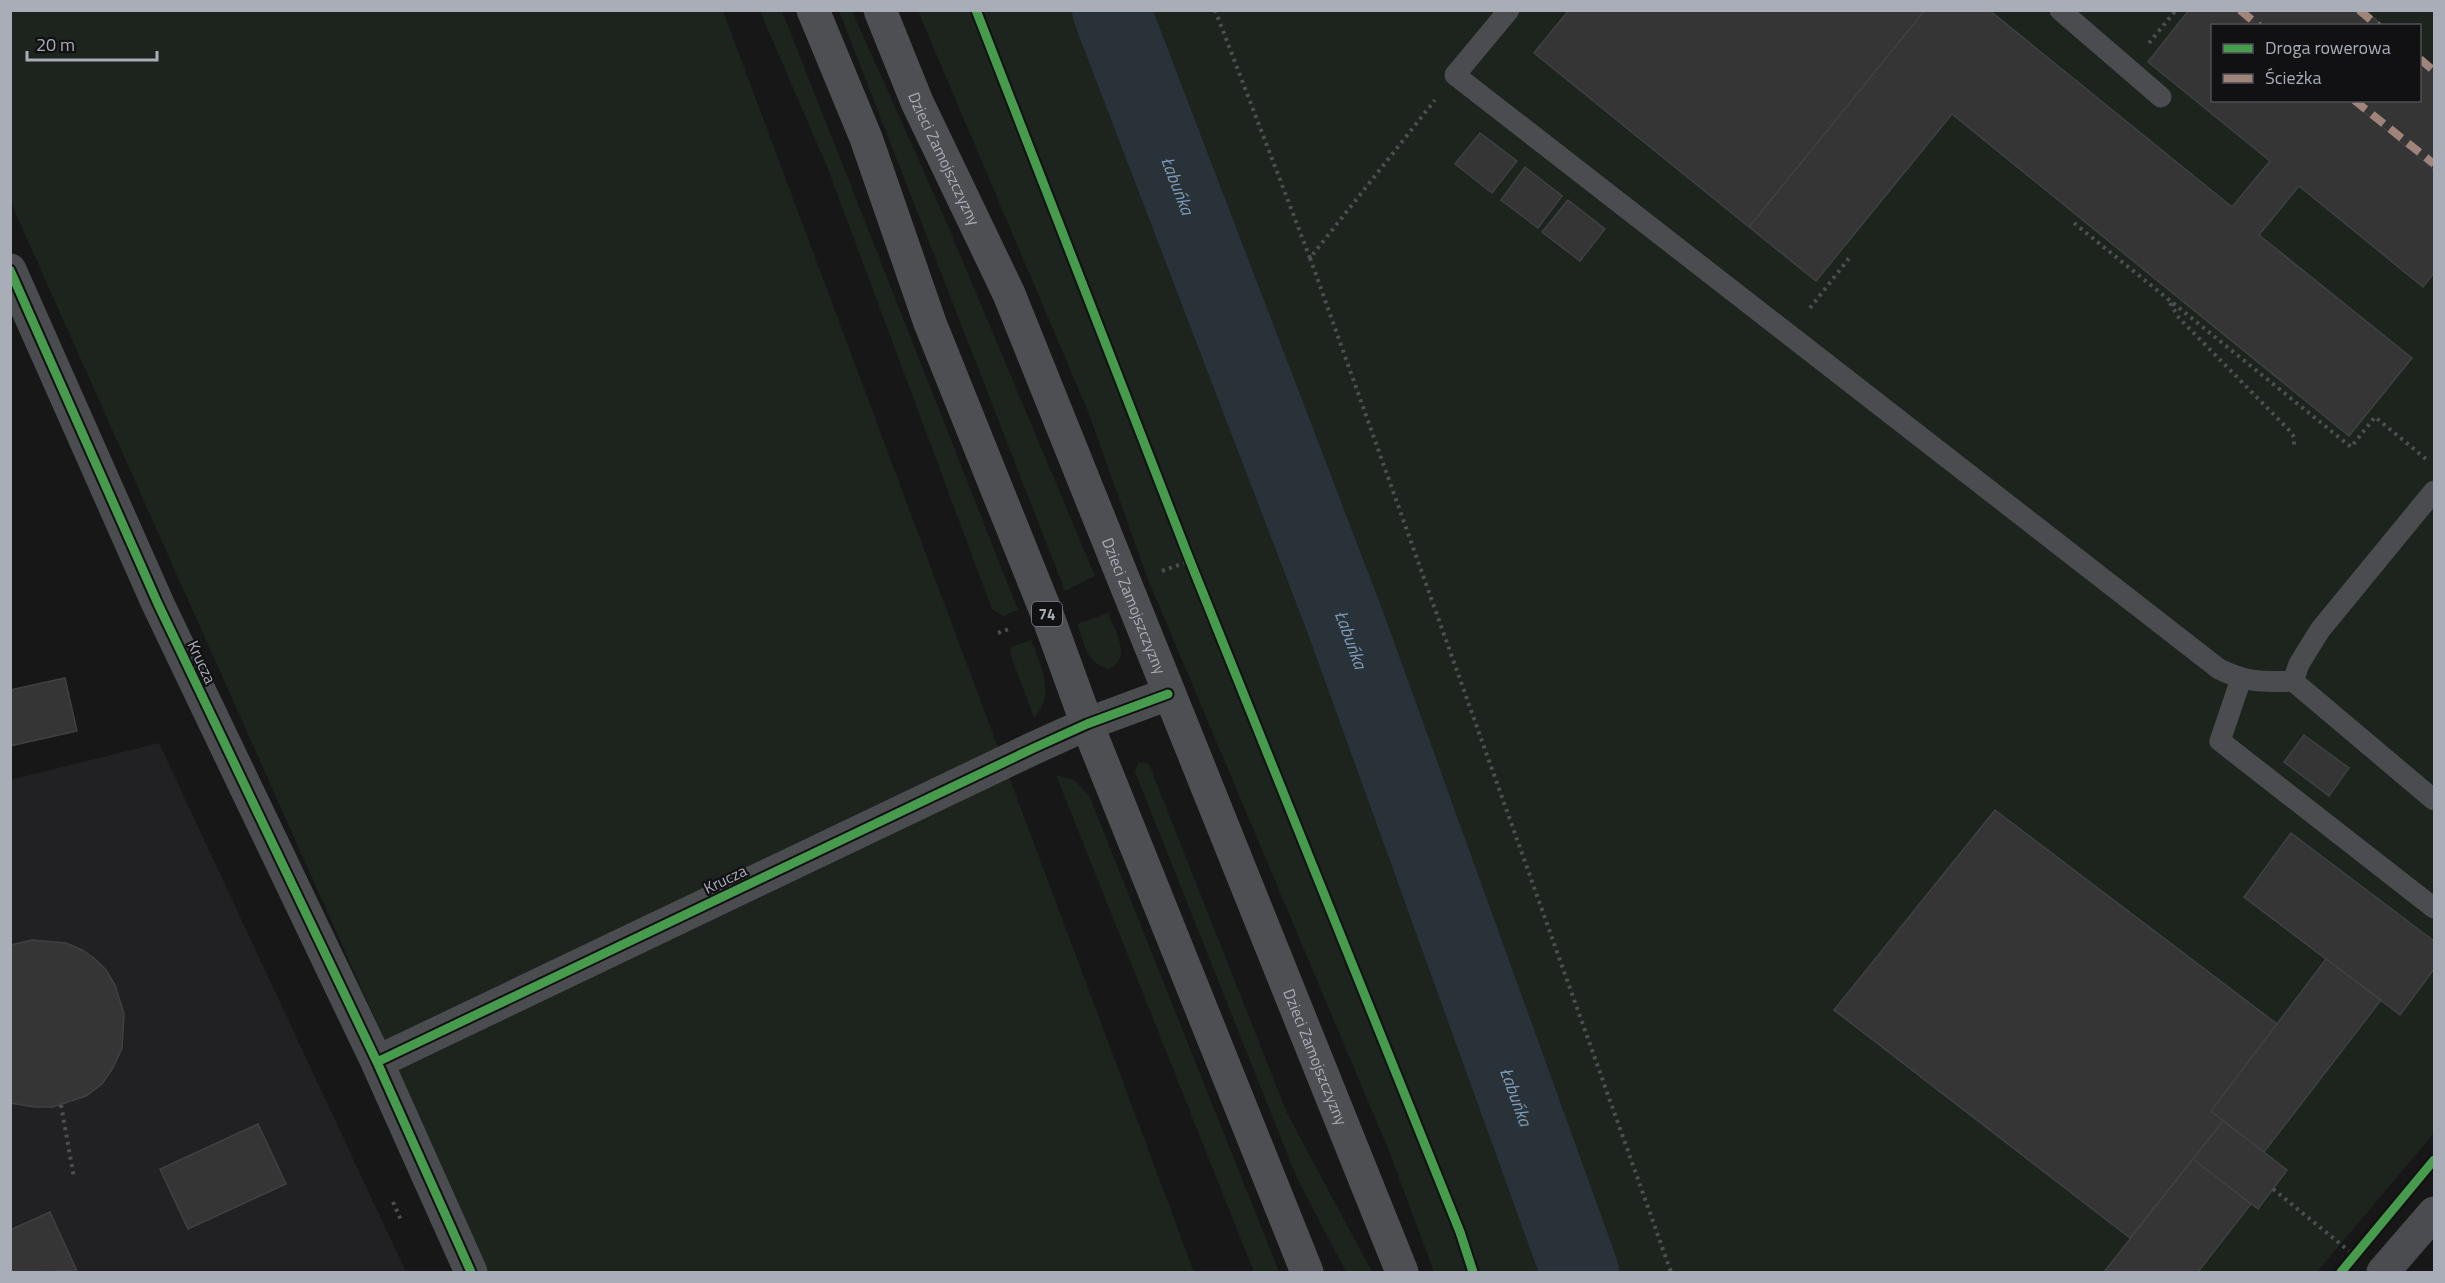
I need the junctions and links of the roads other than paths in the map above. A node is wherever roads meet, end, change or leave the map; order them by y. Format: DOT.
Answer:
graph roads {
  1 [pos="813,10"];
  2 [pos="880,10"];
  3 [pos="1509,10"];
  4 [pos="2060,10"];
  5 [pos="2161,97"];
  6 [pos="10,270"];
  7 [pos="2434,491"];
  8 [pos="2241,679"];
  9 [pos="2293,681"];
  10 [pos="1168,694"];
  11 [pos="1088,724"];
  12 [pos="2434,800"];
  13 [pos="2434,908"];
  14 [pos="376,1062"];
  15 [pos="2434,1213"];
  16 [pos="471,1272"];
  17 [pos="1307,1272"];
  18 [pos="1402,1272"];
  19 [pos="2384,1272"];
  1 -- 11 [label="main road, 74"];
  2 -- 10 [label="main road, Dzieci Zamojszczyzny"];
  3 -- 8 [label="lane"];
  4 -- 5 [label="lane"];
  6 -- 14 [label="street, Krucza"];
  7 -- 9 [label="lane"];
  8 -- 9 [label="lane"];
  8 -- 13 [label="lane"];
  9 -- 12 [label="lane"];
  10 -- 11 [label="street, Krucza"];
  10 -- 18 [label="main road, Dzieci Zamojszczyzny"];
  11 -- 14 [label="street, Krucza"];
  11 -- 17 [label="main road, 74"];
  14 -- 16 [label="street, Krucza"];
  15 -- 19 [label="street"];
}
